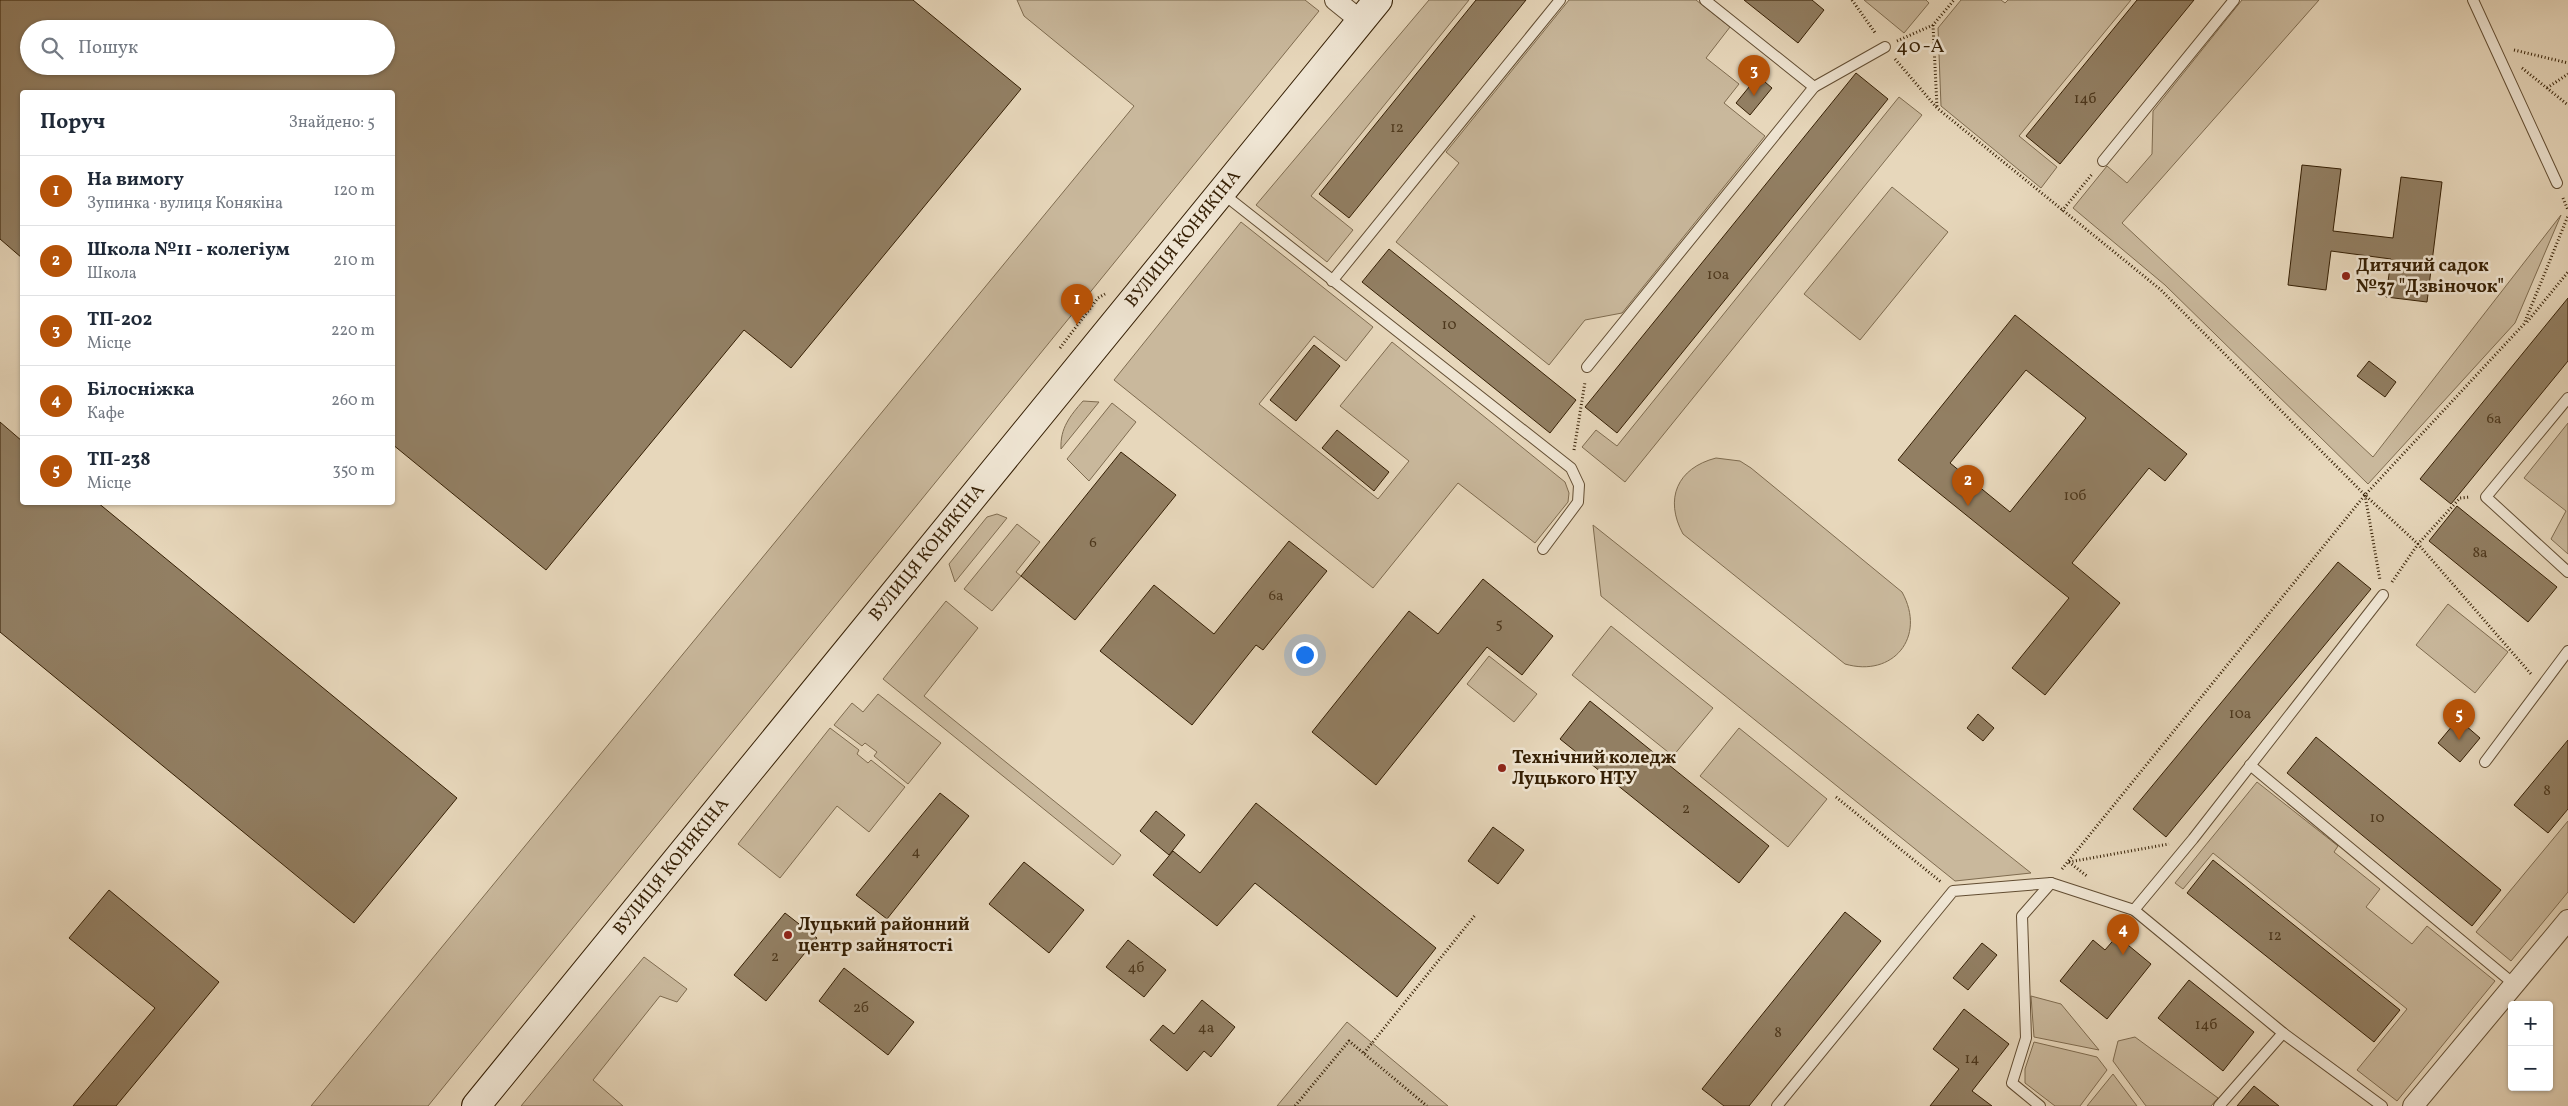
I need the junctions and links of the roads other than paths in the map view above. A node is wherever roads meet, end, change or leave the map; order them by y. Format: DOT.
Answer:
graph roads {
  1 [pos="1335,0"];
  2 [pos="1378,0"];
  3 [pos="1560,0"];
  4 [pos="1705,0"];
  5 [pos="2234,0"];
  6 [pos="2473,0"];
  7 [pos="1361,21"];
  8 [pos="1885,46"];
  9 [pos="1814,87"];
  10 [pos="2103,161"];
  11 [pos="2557,183"];
  12 [pos="1221,193"];
  13 [pos="1332,282"];
  14 [pos="1588,367"];
  15 [pos="2568,398"];
  16 [pos="1543,549"];
  17 [pos="2568,572"];
  18 [pos="2383,595"];
  19 [pos="2568,651"];
  20 [pos="2485,762"];
  21 [pos="2250,765"];
  22 [pos="2051,883"];
  23 [pos="2134,910"];
  24 [pos="2568,920"];
  25 [pos="2514,984"];
  26 [pos="2283,1033"];
  27 [pos="476,1106"];
  28 [pos="1777,1106"];
  29 [pos="2040,1106"];
  30 [pos="2219,1106"];
  31 [pos="2382,1106"];
  32 [pos="2413,1106"];
  1 -- 7 [label="street"];
  2 -- 7 [label="street, ВУЛИЦЯ КОНЯКІНА"];
  3 -- 13 [label="lane"];
  4 -- 9 [label="lane"];
  5 -- 10 [label="lane"];
  6 -- 11 [label="lane"];
  7 -- 12 [label="street, ВУЛИЦЯ КОНЯКІНА"];
  8 -- 9 [label="lane"];
  9 -- 14 [label="lane"];
  12 -- 13 [label="lane"];
  12 -- 27 [label="street, ВУЛИЦЯ КОНЯКІНА"];
  13 -- 16 [label="lane"];
  15 -- 17 [label="lane"];
  18 -- 21 [label="lane"];
  19 -- 20 [label="lane"];
  21 -- 23 [label="lane"];
  21 -- 25 [label="lane"];
  22 -- 23 [label="lane"];
  22 -- 28 [label="lane"];
  22 -- 29 [label="lane"];
  23 -- 26 [label="lane"];
  24 -- 25 [label="street"];
  25 -- 32 [label="street"];
  26 -- 30 [label="lane"];
  26 -- 31 [label="lane"];
}
